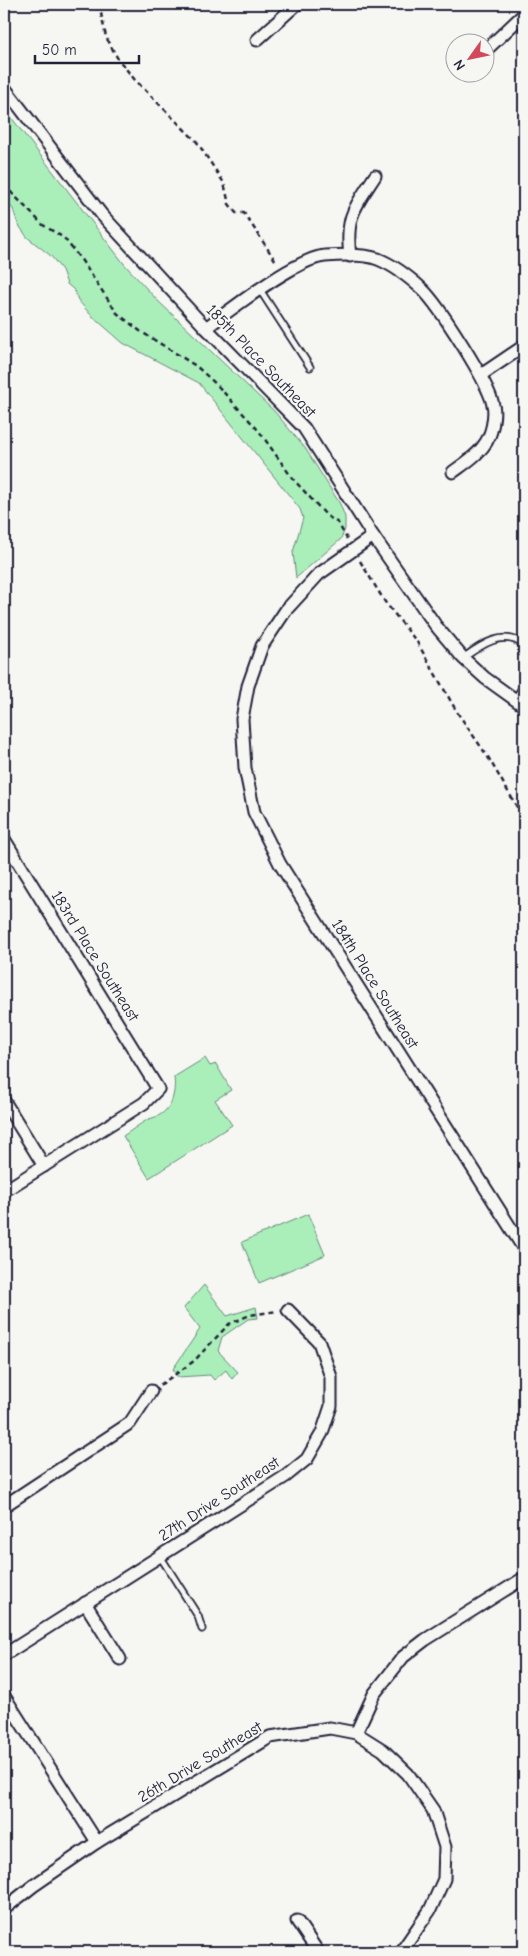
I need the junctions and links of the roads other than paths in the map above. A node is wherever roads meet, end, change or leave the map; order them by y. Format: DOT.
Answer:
graph roads {
  1 [pos="297,4"];
  2 [pos="524,14"];
  3 [pos="257,40"];
  4 [pos="496,41"];
  5 [pos="4,87"];
  6 [pos="375,176"];
  7 [pos="350,256"];
  8 [pos="260,290"];
  9 [pos="206,328"];
  10 [pos="524,346"];
  11 [pos="310,367"];
  12 [pos="481,375"];
  13 [pos="453,472"];
  14 [pos="373,536"];
  15 [pos="524,645"];
  16 [pos="463,658"];
  17 [pos="524,685"];
  18 [pos="520,702"];
  19 [pos="4,840"];
  20 [pos="4,1101"];
  21 [pos="44,1166"];
  22 [pos="4,1191"];
  23 [pos="524,1249"];
  24 [pos="288,1310"];
  25 [pos="151,1391"];
  26 [pos="4,1506"];
  27 [pos="160,1556"];
  28 [pos="524,1578"];
  29 [pos="85,1604"];
  30 [pos="202,1629"];
  31 [pos="4,1655"];
  32 [pos="120,1659"];
  33 [pos="4,1696"];
  34 [pos="356,1733"];
  35 [pos="97,1842"];
  36 [pos="4,1909"];
  37 [pos="297,1921"];
  38 [pos="318,1952"];
  39 [pos="401,1952"];
  1 -- 3 [label="street"];
  2 -- 4 [label="street"];
  5 -- 9 [label="street, 185th Place Southeast"];
  6 -- 7 [label="street"];
  7 -- 8 [label="street"];
  7 -- 12 [label="street"];
  8 -- 9 [label="street"];
  8 -- 11 [label="lane"];
  9 -- 14 [label="street, 185th Place Southeast"];
  10 -- 12 [label="street"];
  12 -- 13 [label="street"];
  14 -- 16 [label="street, 185th Place Southeast"];
  14 -- 23 [label="street, 184th Place Southeast"];
  15 -- 16 [label="lane"];
  16 -- 18 [label="street, 185th Place Southeast"];
  17 -- 18 [label="lane"];
  19 -- 21 [label="street, 183rd Place Southeast"];
  20 -- 21 [label="street"];
  21 -- 22 [label="street"];
  24 -- 27 [label="street, 27th Drive Southeast"];
  25 -- 26 [label="street"];
  27 -- 29 [label="street, 27th Drive Southeast"];
  27 -- 30 [label="lane"];
  28 -- 34 [label="street"];
  29 -- 31 [label="street, 27th Drive Southeast"];
  29 -- 32 [label="street"];
  33 -- 35 [label="street"];
  34 -- 35 [label="street, 26th Drive Southeast"];
  34 -- 39 [label="street"];
  35 -- 36 [label="street, 26th Drive Southeast"];
  37 -- 38 [label="street"];
}
